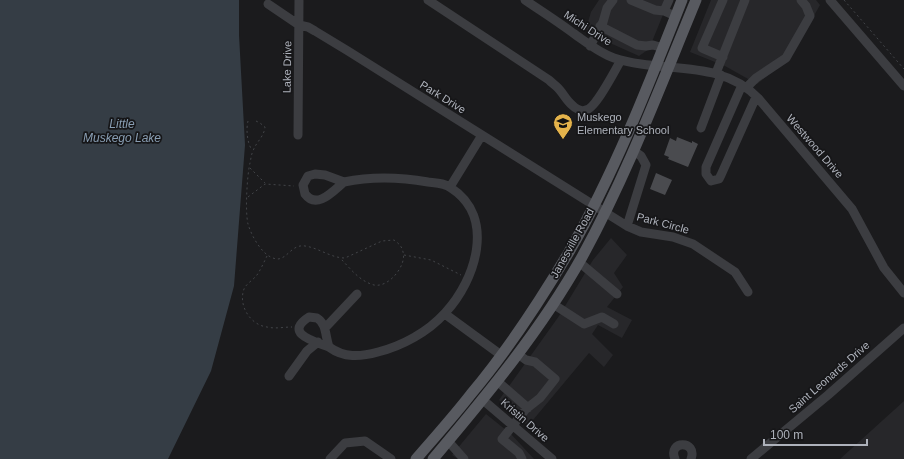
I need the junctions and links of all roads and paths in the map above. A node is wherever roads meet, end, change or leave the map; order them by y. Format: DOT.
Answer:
graph roads {
  1 [pos="299,0"];
  2 [pos="428,0"];
  3 [pos="525,0"];
  4 [pos="613,0"];
  5 [pos="630,0"];
  6 [pos="669,0"];
  7 [pos="682,0"];
  8 [pos="696,0"];
  9 [pos="723,0"];
  10 [pos="745,0"];
  11 [pos="830,0"];
  12 [pos="844,0"];
  13 [pos="807,2"];
  14 [pos="268,4"];
  15 [pos="664,11"];
  16 [pos="676,14"];
  17 [pos="689,16"];
  18 [pos="300,25"];
  19 [pos="600,26"];
  20 [pos="590,46"];
  21 [pos="663,48"];
  22 [pos="723,56"];
  23 [pos="621,60"];
  24 [pos="656,66"];
  25 [pos="668,68"];
  26 [pos="904,69"];
  27 [pos="719,74"];
  28 [pos="744,86"];
  29 [pos="904,86"];
  30 [pos="756,97"];
  31 [pos="248,121"];
  32 [pos="256,121"];
  33 [pos="701,128"];
  34 [pos="298,135"];
  35 [pos="482,135"];
  36 [pos="253,150"];
  37 [pos="634,151"];
  38 [pos="249,168"];
  39 [pos="344,182"];
  40 [pos="265,184"];
  41 [pos="303,187"];
  42 [pos="450,187"];
  43 [pos="247,197"];
  44 [pos="594,205"];
  45 [pos="605,212"];
  46 [pos="627,226"];
  47 [pos="268,255"];
  48 [pos="404,255"];
  49 [pos="340,258"];
  50 [pos="579,262"];
  51 [pos="467,278"];
  52 [pos="748,292"];
  53 [pos="904,293"];
  54 [pos="357,294"];
  55 [pos="617,294"];
  56 [pos="553,304"];
  57 [pos="445,314"];
  58 [pos="614,324"];
  59 [pos="300,326"];
  60 [pos="325,328"];
  61 [pos="904,328"];
  62 [pos="318,342"];
  63 [pos="329,347"];
  64 [pos="521,350"];
  65 [pos="499,358"];
  66 [pos="289,376"];
  67 [pos="495,384"];
  68 [pos="483,400"];
  69 [pos="460,408"];
  70 [pos="528,408"];
  71 [pos="512,425"];
  72 [pos="448,441"];
  73 [pos="435,458"];
  74 [pos="330,459"];
  75 [pos="390,459"];
  76 [pos="416,459"];
  77 [pos="464,459"];
  78 [pos="522,459"];
  79 [pos="552,459"];
  80 [pos="674,459"];
  81 [pos="691,459"];
  82 [pos="751,459"];
  1 -- 18 [label="street, Lake Drive"];
  2 -- 23 [label="street"];
  3 -- 20 [label="street, Michi Drive"];
  4 -- 19 [label="street"];
  5 -- 15 [label="street"];
  6 -- 15 [label="street"];
  7 -- 16 [label="main road, Janesville Road"];
  8 -- 17 [label="main road, Janesville Road"];
  9 -- 22 [label="street"];
  10 -- 22 [label="street"];
  11 -- 29 [label="street"];
  12 -- 26 [label="path"];
  13 -- 28 [label="street"];
  14 -- 18 [label="street, Park Drive"];
  15 -- 16 [label="street"];
  16 -- 17 [label="main road"];
  16 -- 21 [label="main road, Janesville Road"];
  17 -- 25 [label="main road, Janesville Road"];
  18 -- 34 [label="street, Lake Drive"];
  18 -- 35 [label="street, Park Drive"];
  19 -- 20 [label="street"];
  19 -- 21 [label="street"];
  20 -- 23 [label="street, Michi Drive"];
  21 -- 24 [label="main road, Janesville Road"];
  22 -- 27 [label="street"];
  23 -- 24 [label="street, Michi Drive"];
  24 -- 25 [label="street, Michi Drive"];
  24 -- 44 [label="main road, Janesville Road"];
  25 -- 27 [label="street, Westwood Drive"];
  25 -- 37 [label="main road, Janesville Road"];
  27 -- 28 [label="street, Westwood Drive"];
  27 -- 33 [label="street"];
  28 -- 30 [label="street, Westwood Drive"];
  28 -- 30 [label="street"];
  30 -- 53 [label="street, Westwood Drive"];
  31 -- 36 [label="path"];
  32 -- 36 [label="path"];
  35 -- 42 [label="street"];
  35 -- 44 [label="street, Park Drive"];
  36 -- 38 [label="path"];
  37 -- 45 [label="main road, Janesville Road"];
  37 -- 46 [label="street"];
  38 -- 40 [label="path"];
  38 -- 43 [label="path"];
  39 -- 41 [label="street"];
  39 -- 41 [label="street"];
  39 -- 42 [label="street"];
  40 -- 41 [label="path"];
  40 -- 43 [label="path"];
  42 -- 51 [label="street"];
  43 -- 47 [label="path"];
  44 -- 45 [label="street, Park Drive"];
  44 -- 65 [label="main road, Janesville Road"];
  45 -- 46 [label="street, Park Circle"];
  45 -- 50 [label="main road, Janesville Road"];
  46 -- 52 [label="street, Park Circle"];
  47 -- 49 [label="path"];
  47 -- 59 [label="path"];
  48 -- 49 [label="path"];
  48 -- 49 [label="path"];
  48 -- 51 [label="path"];
  50 -- 55 [label="street"];
  50 -- 56 [label="main road, Janesville Road"];
  51 -- 57 [label="street"];
  54 -- 60 [label="street"];
  56 -- 58 [label="street"];
  56 -- 64 [label="main road, Janesville Road"];
  57 -- 63 [label="street"];
  57 -- 65 [label="street"];
  59 -- 60 [label="street"];
  59 -- 62 [label="street"];
  60 -- 63 [label="street"];
  61 -- 82 [label="street, Saint Leonards Drive"];
  62 -- 63 [label="street"];
  62 -- 66 [label="street"];
  64 -- 65 [label="main road"];
  64 -- 67 [label="main road, Janesville Road"];
  64 -- 70 [label="street"];
  65 -- 67 [label="main road"];
  65 -- 68 [label="main road"];
  65 -- 69 [label="main road, Janesville Road"];
  67 -- 68 [label="main road, Janesville Road"];
  67 -- 70 [label="street"];
  68 -- 69 [label="main road"];
  68 -- 71 [label="street, Kristin Drive"];
  68 -- 72 [label="main road, Janesville Road"];
  69 -- 76 [label="main road, Janesville Road"];
  70 -- 71 [label="street"];
  71 -- 78 [label="street"];
  71 -- 79 [label="street, Kristin Drive"];
  72 -- 73 [label="main road, Janesville Road"];
  72 -- 77 [label="street"];
  74 -- 75 [label="street"];
  80 -- 81 [label="street"];
}
